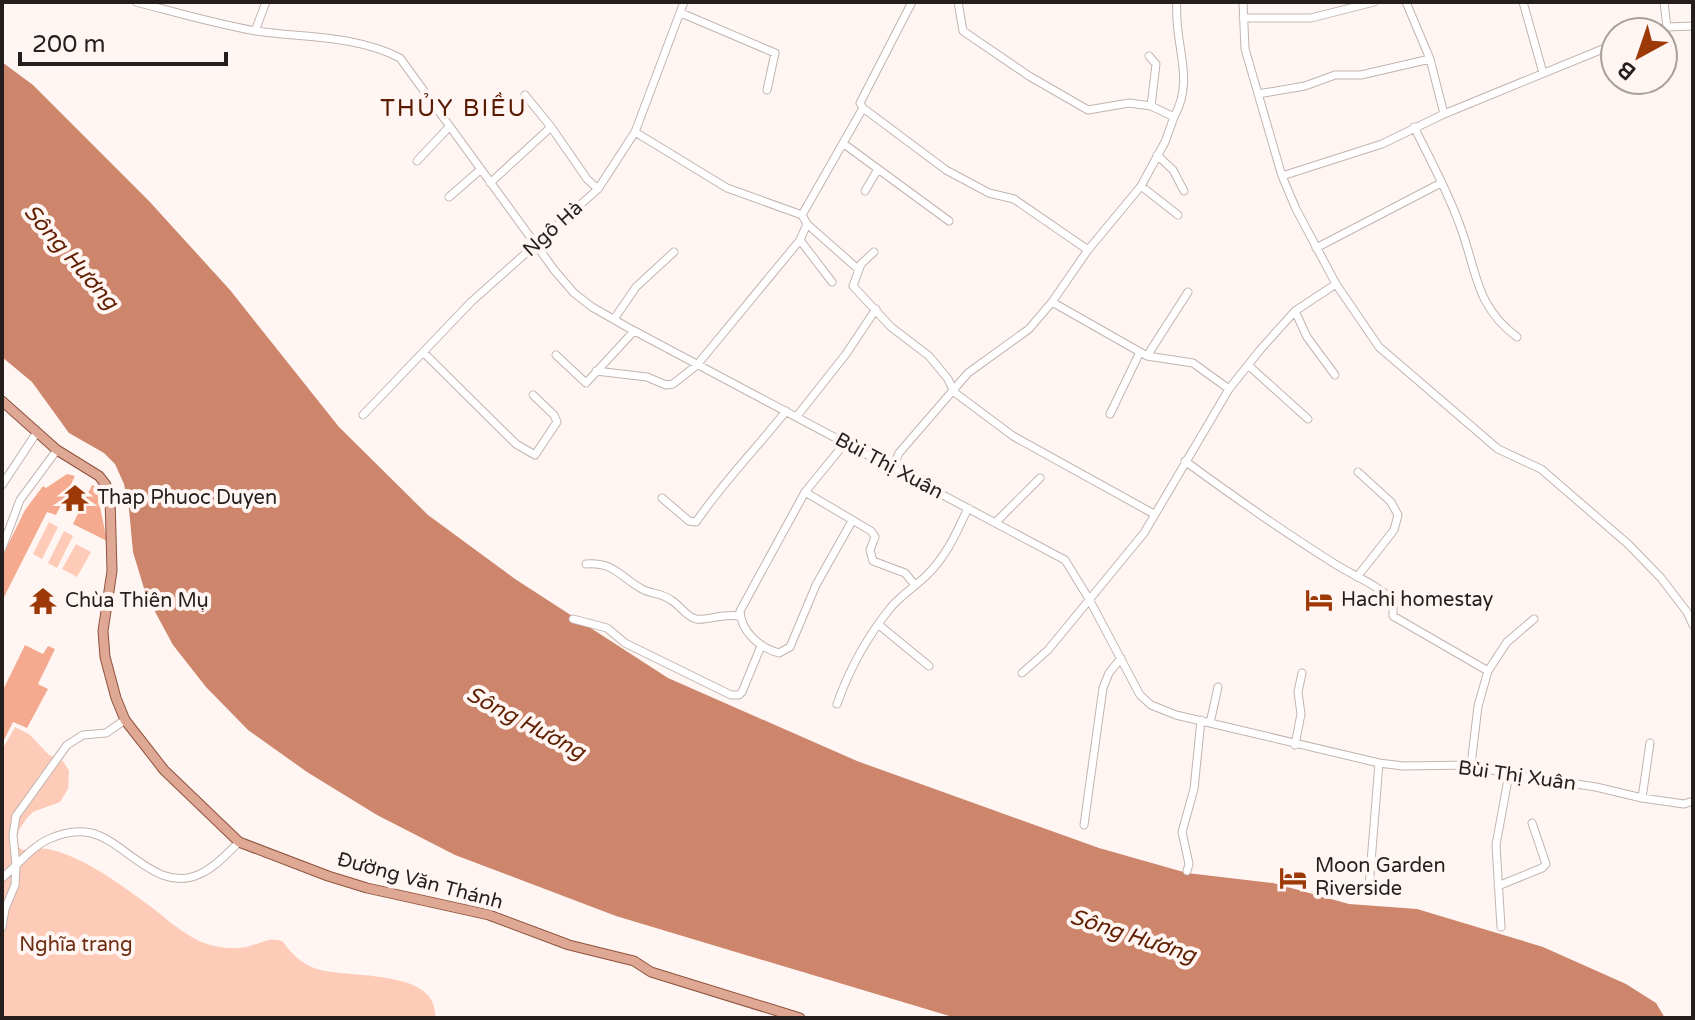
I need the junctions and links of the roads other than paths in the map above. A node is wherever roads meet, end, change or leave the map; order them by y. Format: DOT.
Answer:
graph roads {
  1 [pos="136,2"];
  2 [pos="266,2"];
  3 [pos="684,2"];
  4 [pos="912,2"];
  5 [pos="958,2"];
  6 [pos="1177,2"];
  7 [pos="1243,2"];
  8 [pos="1374,2"];
  9 [pos="1406,2"];
  10 [pos="1523,2"];
  11 [pos="681,13"];
  12 [pos="1243,18"];
  13 [pos="255,31"];
  14 [pos="1599,50"];
  15 [pos="1149,56"];
  16 [pos="1430,59"];
  17 [pos="1543,73"];
  18 [pos="767,90"];
  19 [pos="1258,94"];
  20 [pos="525,95"];
  21 [pos="1151,106"];
  22 [pos="863,108"];
  23 [pos="1444,114"];
  24 [pos="1174,117"];
  25 [pos="449,127"];
  26 [pos="551,127"];
  27 [pos="1414,127"];
  28 [pos="635,132"];
  29 [pos="844,144"];
  30 [pos="1157,155"];
  31 [pos="417,161"];
  32 [pos="878,169"];
  33 [pos="480,170"];
  34 [pos="1282,176"];
  35 [pos="490,183"];
  36 [pos="1441,183"];
  37 [pos="1141,186"];
  38 [pos="598,189"];
  39 [pos="865,191"];
  40 [pos="1184,191"];
  41 [pos="449,197"];
  42 [pos="802,215"];
  43 [pos="1178,215"];
  44 [pos="949,221"];
  45 [pos="807,224"];
  46 [pos="800,240"];
  47 [pos="535,245"];
  48 [pos="1316,248"];
  49 [pos="1088,250"];
  50 [pos="674,252"];
  51 [pos="874,252"];
  52 [pos="858,269"];
  53 [pos="832,282"];
  54 [pos="1336,284"];
  55 [pos="1188,292"];
  56 [pos="1052,302"];
  57 [pos="876,309"];
  58 [pos="1295,311"];
  59 [pos="614,319"];
  60 [pos="634,331"];
  61 [pos="1517,337"];
  62 [pos="424,353"];
  63 [pos="1144,354"];
  64 [pos="556,355"];
  65 [pos="697,365"];
  66 [pos="1248,365"];
  67 [pos="596,371"];
  68 [pos="1335,375"];
  69 [pos="1229,389"];
  70 [pos="954,392"];
  71 [pos="533,395"];
  72 [pos="2,401"];
  73 [pos="786,411"];
  74 [pos="1110,414"];
  75 [pos="363,415"];
  76 [pos="797,416"];
  77 [pos="1308,419"];
  78 [pos="37,432"];
  79 [pos="845,443"];
  80 [pos="57,450"];
  81 [pos="1185,461"];
  82 [pos="892,469"];
  83 [pos="1358,472"];
  84 [pos="1040,478"];
  85 [pos="2,485"];
  86 [pos="805,492"];
  87 [pos="662,498"];
  88 [pos="968,508"];
  89 [pos="1154,514"];
  90 [pos="852,521"];
  91 [pos="996,522"];
  92 [pos="2,548"];
  93 [pos="586,564"];
  94 [pos="1357,577"];
  95 [pos="915,585"];
  96 [pos="1089,599"];
  97 [pos="739,616"];
  98 [pos="573,619"];
  99 [pos="1534,619"];
  100 [pos="879,625"];
  101 [pos="1693,625"];
  102 [pos="761,646"];
  103 [pos="1121,658"];
  104 [pos="929,666"];
  105 [pos="1488,671"];
  106 [pos="1022,673"];
  107 [pos="1302,673"];
  108 [pos="1218,687"];
  109 [pos="837,704"];
  110 [pos="125,720"];
  111 [pos="1201,720"];
  112 [pos="1210,723"];
  113 [pos="1650,743"];
  114 [pos="1295,745"];
  115 [pos="1379,763"];
  116 [pos="1471,765"];
  117 [pos="1509,774"];
  118 [pos="1642,798"];
  119 [pos="1693,801"];
  120 [pos="1532,823"];
  121 [pos="1084,825"];
  122 [pos="239,842"];
  123 [pos="16,865"];
  124 [pos="1187,871"];
  125 [pos="2,878"];
  126 [pos="1498,886"];
  127 [pos="1369,887"];
  128 [pos="2,927"];
  129 [pos="1501,927"];
  130 [pos="800,1018"];
  1 -- 13 [label="street, Bùi Thị Xuân"];
  2 -- 13 [label="street"];
  3 -- 11 [label="street, Ngô Hà"];
  4 -- 22 [label="street"];
  5 -- 21 [label="street"];
  6 -- 24 [label="street"];
  7 -- 12 [label="street"];
  8 -- 12 [label="street"];
  9 -- 16 [label="street"];
  10 -- 17 [label="street"];
  11 -- 18 [label="street"];
  11 -- 28 [label="street, Ngô Hà"];
  12 -- 19 [label="street"];
  13 -- 25 [label="street, Bùi Thị Xuân"];
  14 -- 17 [label="street"];
  15 -- 21 [label="street"];
  16 -- 19 [label="street"];
  16 -- 23 [label="street"];
  17 -- 23 [label="street"];
  19 -- 34 [label="street"];
  20 -- 26 [label="street"];
  21 -- 24 [label="street"];
  22 -- 29 [label="street"];
  22 -- 49 [label="street"];
  23 -- 27 [label="street"];
  24 -- 30 [label="street"];
  25 -- 31 [label="street"];
  25 -- 33 [label="street, Bùi Thị Xuân"];
  26 -- 35 [label="street"];
  26 -- 38 [label="street"];
  27 -- 34 [label="street"];
  27 -- 36 [label="street"];
  28 -- 38 [label="street, Ngô Hà"];
  28 -- 42 [label="street"];
  29 -- 32 [label="street"];
  29 -- 42 [label="street"];
  30 -- 37 [label="street"];
  30 -- 40 [label="street"];
  32 -- 39 [label="street"];
  32 -- 44 [label="street"];
  33 -- 35 [label="street, Bùi Thị Xuân"];
  33 -- 41 [label="street"];
  34 -- 48 [label="street"];
  35 -- 47 [label="street, Bùi Thị Xuân"];
  36 -- 48 [label="street"];
  36 -- 61 [label="street"];
  37 -- 43 [label="street"];
  37 -- 49 [label="street"];
  38 -- 47 [label="street, Ngô Hà"];
  42 -- 45 [label="street"];
  45 -- 46 [label="street"];
  45 -- 52 [label="street"];
  46 -- 53 [label="street"];
  46 -- 65 [label="street"];
  47 -- 59 [label="street, Bùi Thị Xuân"];
  47 -- 62 [label="street, Ngô Hà"];
  48 -- 54 [label="street"];
  49 -- 56 [label="street"];
  50 -- 59 [label="street"];
  51 -- 52 [label="street"];
  52 -- 57 [label="street"];
  54 -- 58 [label="street"];
  54 -- 101 [label="street"];
  55 -- 63 [label="street"];
  56 -- 63 [label="street"];
  56 -- 70 [label="street"];
  57 -- 70 [label="street"];
  57 -- 76 [label="street"];
  58 -- 66 [label="street"];
  58 -- 68 [label="street"];
  59 -- 60 [label="street, Bùi Thị Xuân"];
  60 -- 65 [label="street, Bùi Thị Xuân"];
  60 -- 67 [label="street"];
  62 -- 71 [label="street"];
  62 -- 75 [label="street, Ngô Hà"];
  63 -- 69 [label="street"];
  63 -- 74 [label="street"];
  64 -- 67 [label="street"];
  65 -- 67 [label="street"];
  65 -- 73 [label="street, Bùi Thị Xuân"];
  66 -- 69 [label="street"];
  66 -- 77 [label="street"];
  69 -- 81 [label="street"];
  70 -- 82 [label="street"];
  70 -- 89 [label="street"];
  72 -- 78 [label="main road"];
  73 -- 76 [label="street, Bùi Thị Xuân"];
  73 -- 87 [label="street"];
  76 -- 79 [label="street, Bùi Thị Xuân"];
  78 -- 80 [label="main road"];
  78 -- 85 [label="street"];
  79 -- 82 [label="street, Bùi Thị Xuân"];
  79 -- 86 [label="street"];
  80 -- 92 [label="street"];
  80 -- 110 [label="main road, Đường Văn Thánh"];
  81 -- 89 [label="street"];
  81 -- 94 [label="street"];
  82 -- 88 [label="street, Bùi Thị Xuân"];
  83 -- 94 [label="street"];
  84 -- 91 [label="street"];
  86 -- 90 [label="street"];
  86 -- 97 [label="street"];
  88 -- 91 [label="street, Bùi Thị Xuân"];
  88 -- 95 [label="street"];
  89 -- 96 [label="street"];
  90 -- 95 [label="street"];
  90 -- 102 [label="street"];
  91 -- 96 [label="street, Bùi Thị Xuân"];
  93 -- 97 [label="street"];
  94 -- 105 [label="street"];
  95 -- 100 [label="street"];
  96 -- 103 [label="street, Bùi Thị Xuân"];
  96 -- 106 [label="street"];
  97 -- 102 [label="street"];
  98 -- 102 [label="street"];
  99 -- 105 [label="street"];
  100 -- 104 [label="street"];
  100 -- 109 [label="street"];
  103 -- 111 [label="street, Bùi Thị Xuân"];
  103 -- 121 [label="street"];
  105 -- 116 [label="street"];
  107 -- 114 [label="street"];
  108 -- 112 [label="street"];
  110 -- 122 [label="main road, Đường Văn Thánh"];
  110 -- 123 [label="street"];
  111 -- 112 [label="street, Bùi Thị Xuân"];
  111 -- 124 [label="street"];
  112 -- 114 [label="street, Bùi Thị Xuân"];
  113 -- 118 [label="street"];
  114 -- 115 [label="street, Bùi Thị Xuân"];
  115 -- 116 [label="street, Bùi Thị Xuân"];
  115 -- 127 [label="street"];
  116 -- 117 [label="street, Bùi Thị Xuân"];
  117 -- 118 [label="street, Bùi Thị Xuân"];
  117 -- 126 [label="street"];
  118 -- 119 [label="street, Bùi Thị Xuân"];
  120 -- 126 [label="street"];
  122 -- 123 [label="street"];
  122 -- 130 [label="main road, Đường Văn Thánh"];
  123 -- 125 [label="street"];
  123 -- 128 [label="street"];
  126 -- 129 [label="street"];
}
